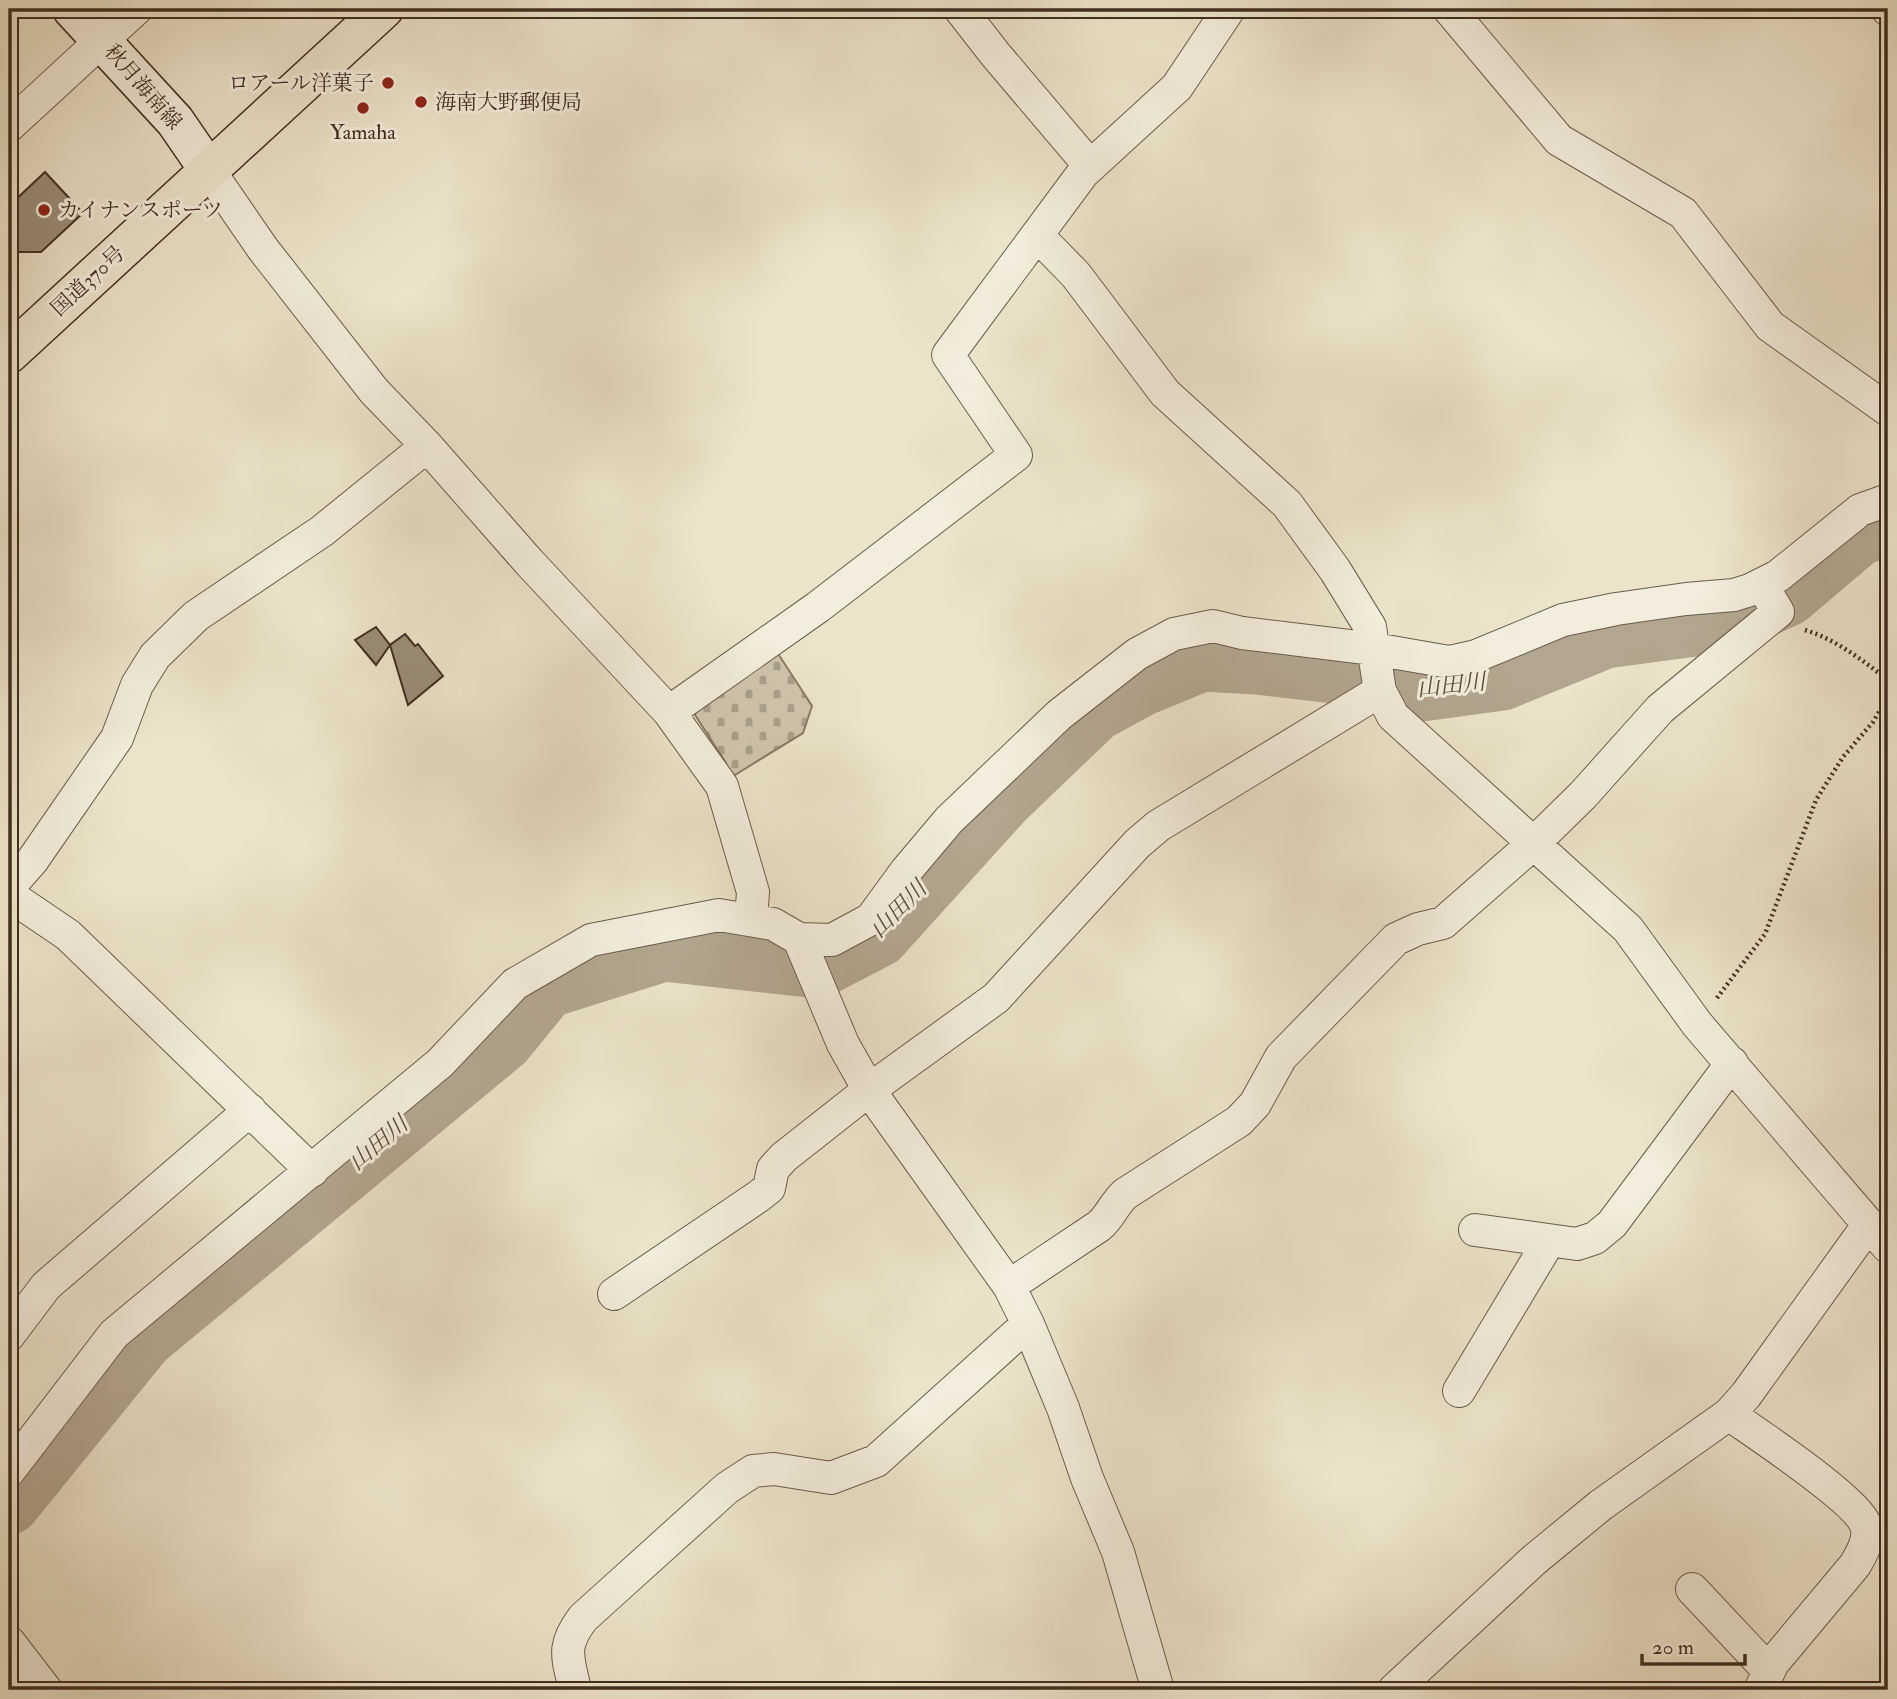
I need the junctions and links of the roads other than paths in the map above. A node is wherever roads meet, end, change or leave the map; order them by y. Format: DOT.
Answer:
graph roads {
  1 [pos="72,9"];
  2 [pos="136,9"];
  3 [pos="384,9"];
  4 [pos="960,9"];
  5 [pos="1229,9"];
  6 [pos="1449,9"];
  7 [pos="101,41"];
  8 [pos="9,126"];
  9 [pos="1090,166"];
  10 [pos="208,169"];
  11 [pos="1037,235"];
  12 [pos="9,354"];
  13 [pos="1888,410"];
  14 [pos="427,446"];
  15 [pos="1888,499"];
  16 [pos="1762,585"];
  17 [pos="1374,649"];
  18 [pos="1380,691"];
  19 [pos="669,712"];
  20 [pos="1533,844"];
  21 [pos="9,887"];
  22 [pos="9,895"];
  23 [pos="751,919"];
  24 [pos="799,939"];
  25 [pos="1732,1063"];
  26 [pos="869,1090"];
  27 [pos="250,1110"];
  28 [pos="312,1171"];
  29 [pos="1475,1230"];
  30 [pos="1879,1235"];
  31 [pos="1549,1241"];
  32 [pos="1009,1286"];
  33 [pos="614,1294"];
  34 [pos="1028,1324"];
  35 [pos="9,1335"];
  36 [pos="1459,1391"];
  37 [pos="1729,1414"];
  38 [pos="12,1457"];
  39 [pos="1692,1589"];
  40 [pos="9,1642"];
  41 [pos="1764,1681"];
  42 [pos="46,1690"];
  43 [pos="575,1690"];
  44 [pos="1158,1690"];
  45 [pos="1394,1690"];
  1 -- 7 [label="main road, 秋月海南線"];
  2 -- 7 [label="street"];
  3 -- 10 [label="highway, 国道370号"];
  4 -- 9 [label="street"];
  5 -- 9 [label="street"];
  6 -- 13 [label="street"];
  7 -- 8 [label="street"];
  7 -- 10 [label="main road, 秋月海南線"];
  9 -- 11 [label="street"];
  10 -- 12 [label="highway, 国道370号"];
  10 -- 14 [label="street"];
  11 -- 17 [label="street"];
  11 -- 19 [label="street"];
  14 -- 19 [label="street"];
  14 -- 21 [label="street"];
  15 -- 16 [label="street"];
  16 -- 17 [label="street"];
  16 -- 20 [label="street"];
  17 -- 18 [label="street"];
  17 -- 24 [label="street"];
  18 -- 20 [label="street"];
  18 -- 26 [label="street"];
  19 -- 23 [label="street"];
  20 -- 25 [label="street"];
  20 -- 32 [label="street"];
  22 -- 27 [label="street"];
  23 -- 24 [label="street"];
  23 -- 28 [label="street"];
  24 -- 26 [label="street"];
  25 -- 30 [label="street"];
  25 -- 31 [label="street"];
  26 -- 32 [label="street"];
  26 -- 33 [label="street"];
  27 -- 28 [label="street"];
  27 -- 35 [label="street"];
  28 -- 38 [label="street"];
  29 -- 31 [label="street"];
  30 -- 37 [label="street"];
  31 -- 36 [label="street"];
  32 -- 34 [label="street"];
  34 -- 43 [label="street"];
  34 -- 44 [label="street"];
  37 -- 41 [label="street"];
  37 -- 45 [label="street"];
  39 -- 41 [label="street"];
  40 -- 42 [label="street"];
}
